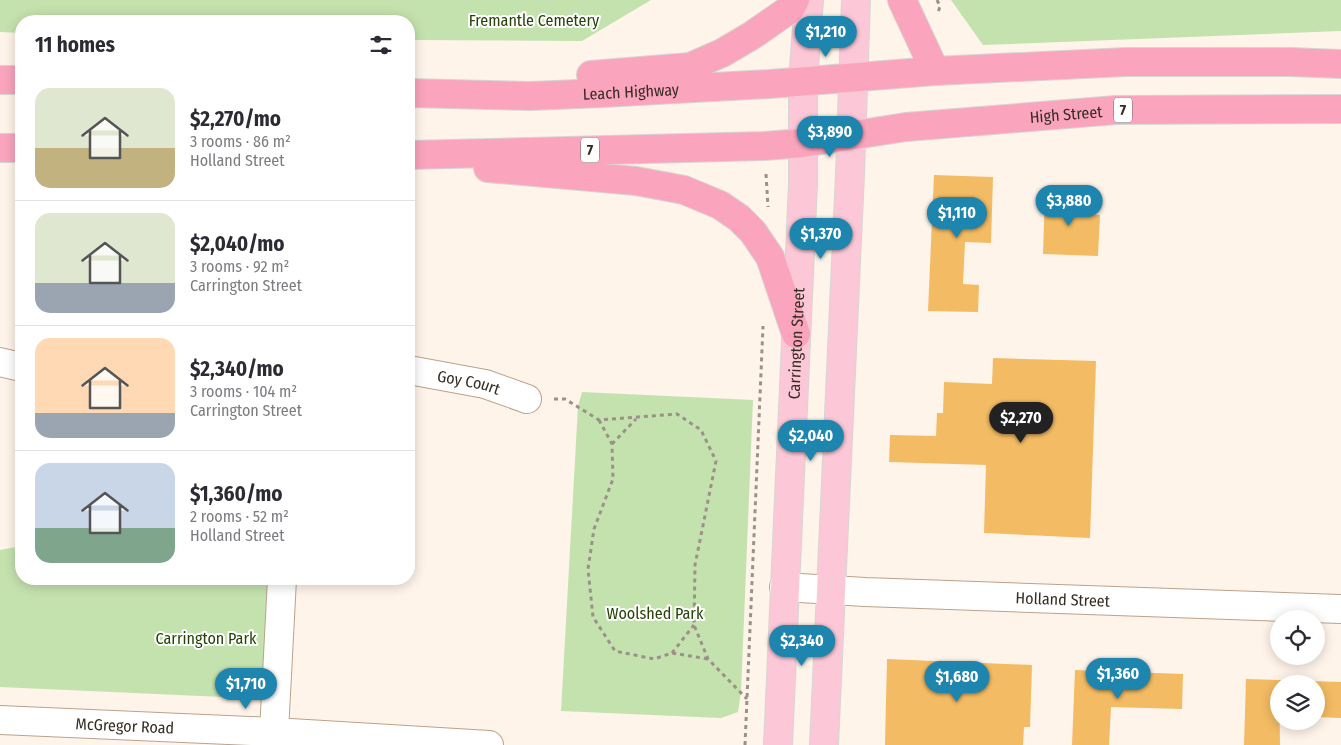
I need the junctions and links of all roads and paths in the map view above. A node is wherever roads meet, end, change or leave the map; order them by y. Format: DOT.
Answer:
graph roads {
  1 [pos="795,0"];
  2 [pos="808,0"];
  3 [pos="856,0"];
  4 [pos="902,0"];
  5 [pos="1341,64"];
  6 [pos="935,71"];
  7 [pos="854,77"];
  8 [pos="0,80"];
  9 [pos="15,80"];
  10 [pos="803,81"];
  11 [pos="417,94"];
  12 [pos="1341,109"];
  13 [pos="852,135"];
  14 [pos="803,143"];
  15 [pos="0,148"];
  16 [pos="15,148"];
  17 [pos="415,155"];
  18 [pos="415,162"];
  19 [pos="763,318"];
  20 [pos="796,334"];
  21 [pos="0,362"];
  22 [pos="15,366"];
  23 [pos="415,371"];
  24 [pos="527,399"];
  25 [pos="636,418"];
  26 [pos="599,420"];
  27 [pos="612,444"];
  28 [pos="282,585"];
  29 [pos="784,587"];
  30 [pos="832,589"];
  31 [pos="1341,609"];
  32 [pos="694,625"];
  33 [pos="672,653"];
  34 [pos="708,659"];
  35 [pos="747,699"];
  36 [pos="0,720"];
  37 [pos="274,732"];
  38 [pos="489,745"];
  39 [pos="745,745"];
  40 [pos="778,745"];
  41 [pos="824,745"];
  1 -- 11 [label="highway"];
  2 -- 10 [label="main road, Carrington Street"];
  3 -- 7 [label="main road"];
  4 -- 6 [label="highway"];
  5 -- 6 [label="highway"];
  6 -- 7 [label="highway"];
  7 -- 10 [label="highway, Leach Highway"];
  7 -- 13 [label="main road"];
  8 -- 9 [label="highway"];
  10 -- 11 [label="highway, Leach Highway"];
  10 -- 14 [label="main road, Carrington Street"];
  12 -- 13 [label="highway, High Street / 7"];
  13 -- 14 [label="highway, 7"];
  13 -- 30 [label="main road"];
  14 -- 17 [label="highway, 7"];
  14 -- 20 [label="main road, Carrington Street"];
  15 -- 16 [label="highway"];
  18 -- 20 [label="highway"];
  19 -- 35 [label="path"];
  20 -- 29 [label="main road, Carrington Street"];
  21 -- 22 [label="street"];
  23 -- 24 [label="street, Goy Court"];
  24 -- 26 [label="path"];
  25 -- 26 [label="path"];
  25 -- 27 [label="path"];
  25 -- 32 [label="path"];
  26 -- 27 [label="path"];
  27 -- 33 [label="path"];
  28 -- 37 [label="street"];
  29 -- 30 [label="street, Holland Street"];
  29 -- 40 [label="main road, Carrington Street"];
  30 -- 31 [label="street, Holland Street"];
  30 -- 41 [label="main road"];
  32 -- 33 [label="path"];
  32 -- 34 [label="path"];
  33 -- 34 [label="path"];
  34 -- 35 [label="path"];
  35 -- 39 [label="path"];
  36 -- 37 [label="street, McGregor Road"];
  37 -- 38 [label="street, McGregor Road"];
}
